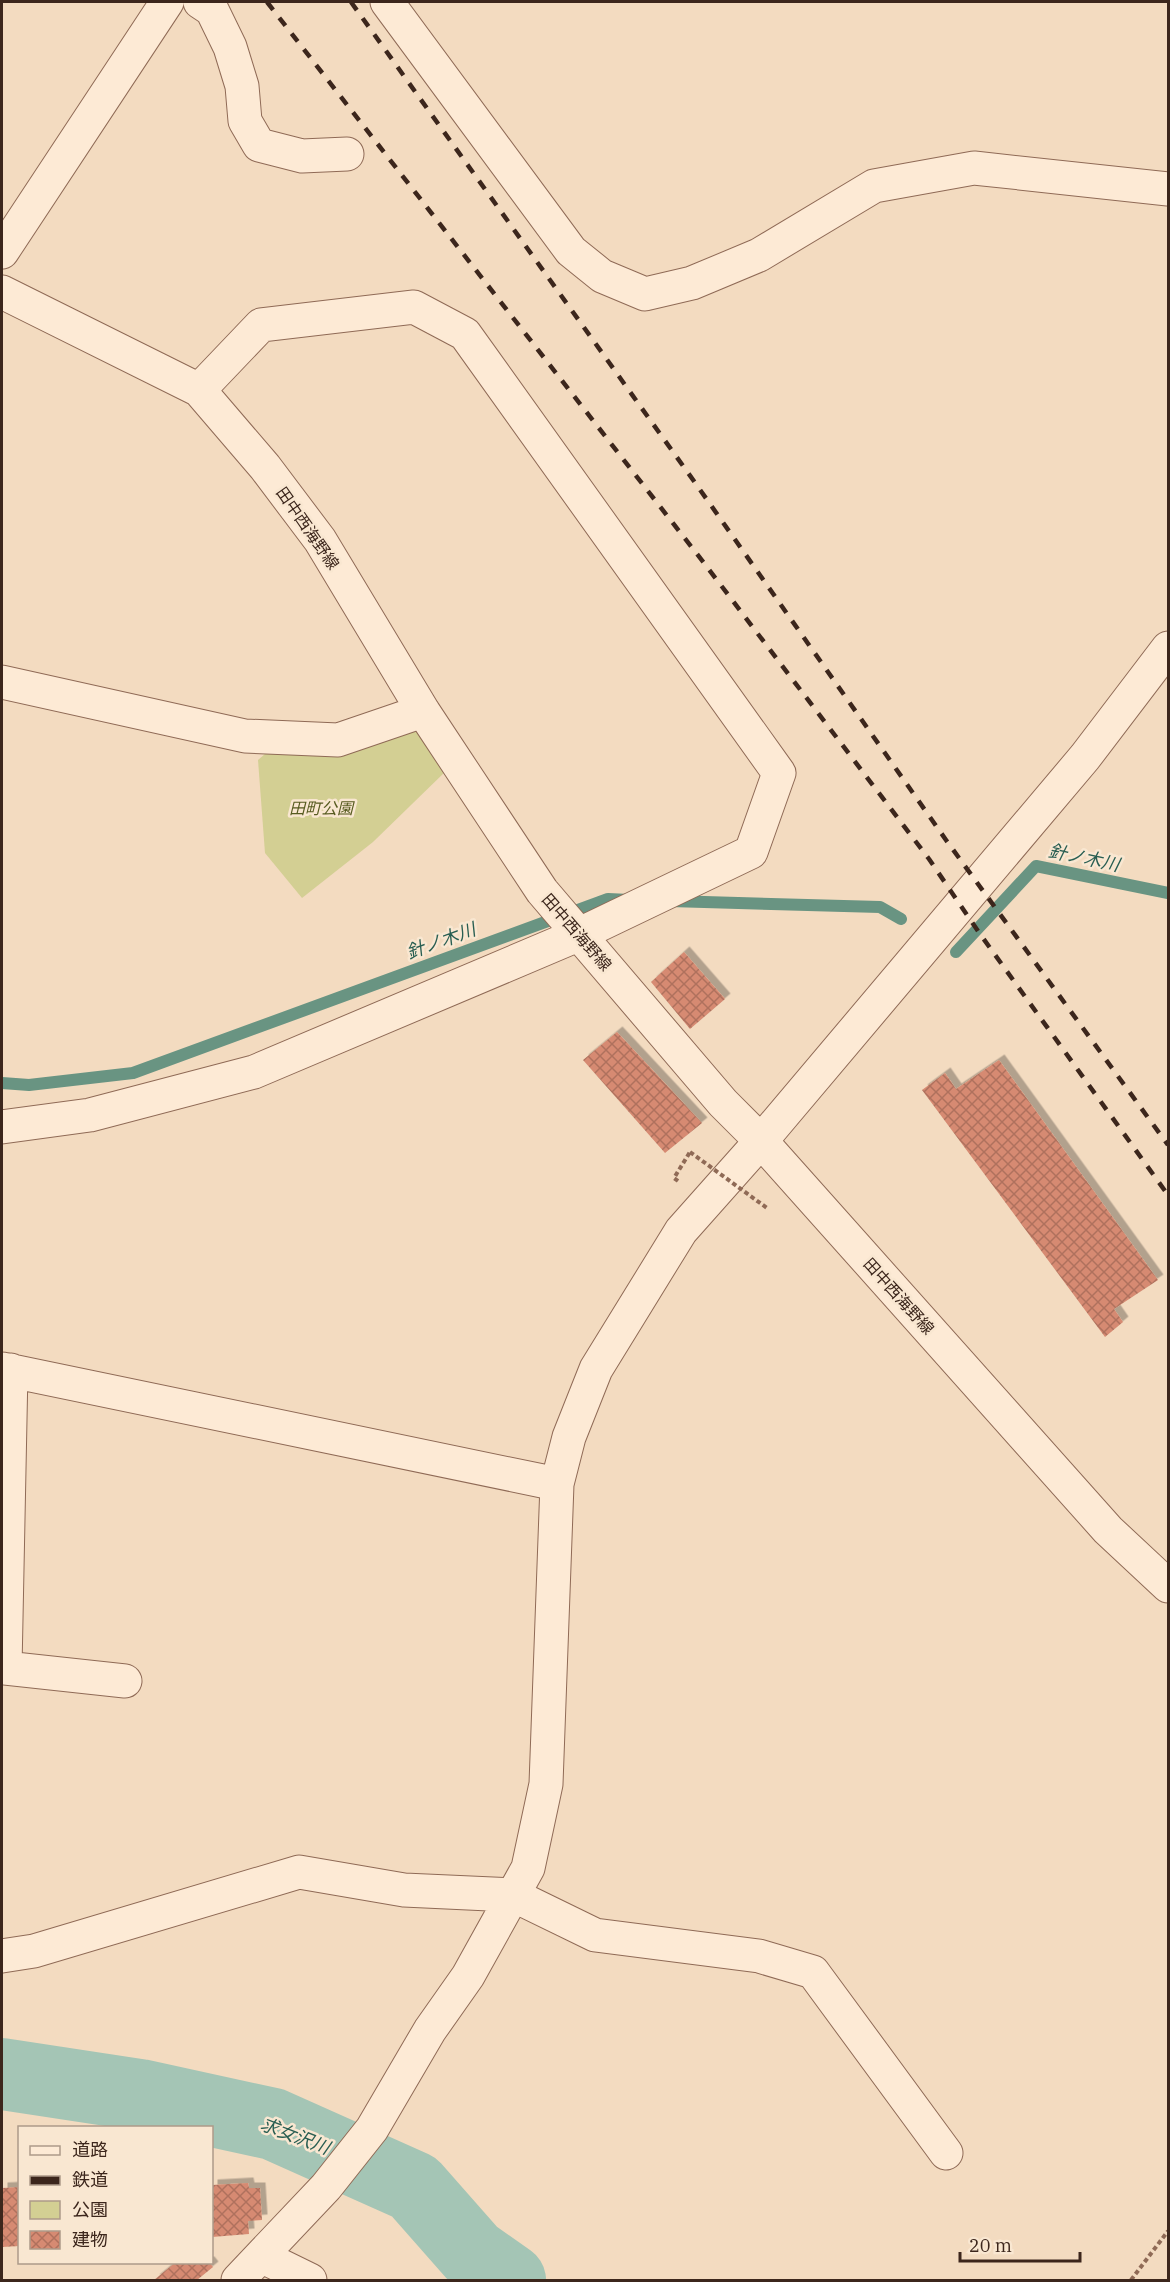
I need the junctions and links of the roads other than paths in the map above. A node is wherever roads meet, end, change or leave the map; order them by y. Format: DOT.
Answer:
graph roads {
  1 [pos="167,2"];
  2 [pos="200,2"];
  3 [pos="387,2"];
  4 [pos="347,154"];
  5 [pos="1168,189"];
  6 [pos="2,252"];
  7 [pos="2,292"];
  8 [pos="199,390"];
  9 [pos="1168,648"];
  10 [pos="2,682"];
  11 [pos="423,711"];
  12 [pos="580,934"];
  13 [pos="2,1127"];
  14 [pos="761,1141"];
  15 [pos="6,1370"];
  16 [pos="557,1484"];
  17 [pos="1168,1586"];
  18 [pos="125,1681"];
  19 [pos="513,1895"];
  20 [pos="2,1956"];
  21 [pos="946,2153"];
  22 [pos="261,2256"];
  23 [pos="238,2280"];
  24 [pos="310,2280"];
  1 -- 6 [label="street"];
  2 -- 4 [label="street"];
  3 -- 5 [label="street"];
  7 -- 8 [label="street, 田中西海野線"];
  8 -- 11 [label="street, 田中西海野線"];
  8 -- 12 [label="street"];
  9 -- 14 [label="street"];
  10 -- 11 [label="street"];
  11 -- 12 [label="street, 田中西海野線"];
  12 -- 13 [label="street"];
  12 -- 14 [label="street, 田中西海野線"];
  14 -- 16 [label="street"];
  14 -- 17 [label="street, 田中西海野線"];
  15 -- 16 [label="street"];
  15 -- 18 [label="street"];
  16 -- 19 [label="street"];
  19 -- 20 [label="street"];
  19 -- 21 [label="street"];
  19 -- 22 [label="street"];
  22 -- 23 [label="street"];
  22 -- 24 [label="street"];
}
